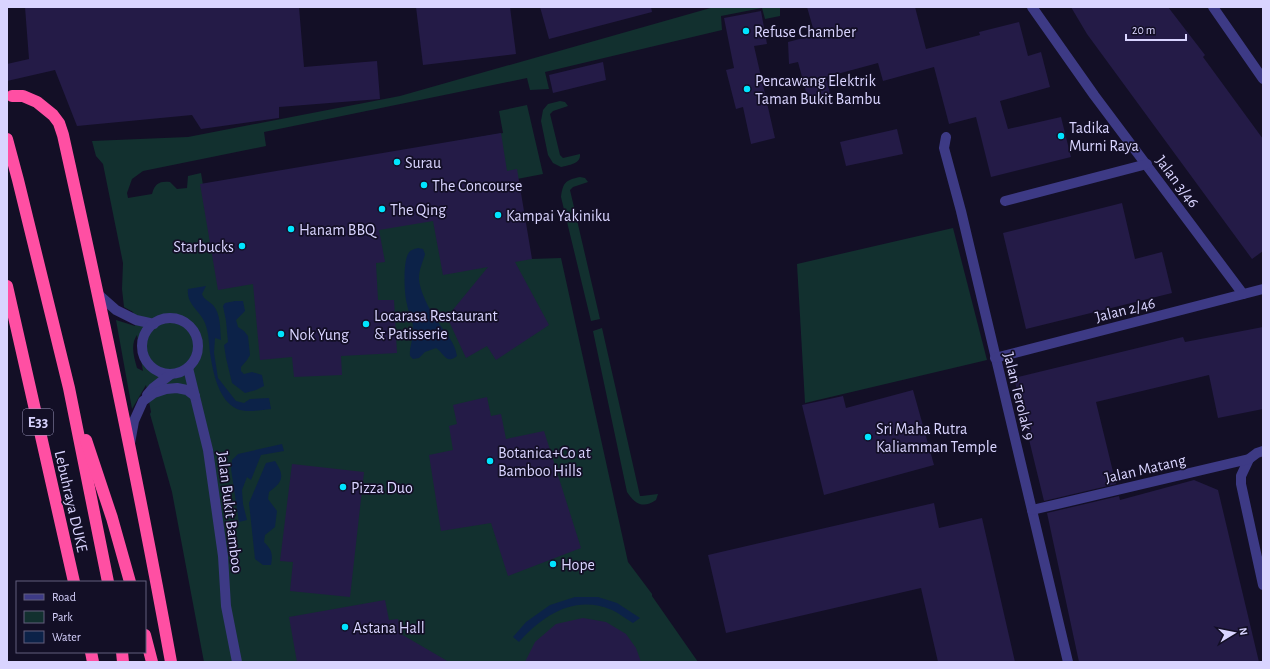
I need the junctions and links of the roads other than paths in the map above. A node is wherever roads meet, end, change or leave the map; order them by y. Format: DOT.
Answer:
graph roads {
  1 [pos="1032,7"];
  2 [pos="1213,7"];
  3 [pos="1263,78"];
  4 [pos="12,96"];
  5 [pos="946,137"];
  6 [pos="7,139"];
  7 [pos="1147,164"];
  8 [pos="1006,201"];
  9 [pos="7,286"];
  10 [pos="1263,289"];
  11 [pos="1243,294"];
  12 [pos="99,295"];
  13 [pos="154,324"];
  14 [pos="995,358"];
  15 [pos="188,368"];
  16 [pos="171,374"];
  17 [pos="69,388"];
  18 [pos="195,396"];
  19 [pos="143,400"];
  20 [pos="129,446"];
  21 [pos="1263,450"];
  22 [pos="1249,459"];
  23 [pos="1032,510"];
  24 [pos="74,581"];
  25 [pos="108,581"];
  26 [pos="130,581"];
  27 [pos="1263,585"];
  28 [pos="146,639"];
  29 [pos="152,662"];
  30 [pos="171,662"];
  31 [pos="237,662"];
  32 [pos="1068,662"];
  1 -- 7 [label="street, Jalan 3/46"];
  2 -- 3 [label="street"];
  4 -- 12 [label="highway"];
  5 -- 14 [label="street, Jalan Terolak 9"];
  6 -- 17 [label="highway"];
  7 -- 8 [label="street"];
  7 -- 11 [label="street, Jalan 3/46"];
  9 -- 24 [label="highway, Lebuhraya DUKE / E33"];
  10 -- 11 [label="street, Jalan 2/46"];
  11 -- 14 [label="street, Jalan 2/46"];
  12 -- 13 [label="street"];
  12 -- 20 [label="highway"];
  13 -- 15 [label="street"];
  13 -- 16 [label="street"];
  14 -- 23 [label="street, Jalan Terolak 9"];
  15 -- 16 [label="street"];
  15 -- 18 [label="street, Jalan Bukit Bamboo"];
  16 -- 19 [label="street"];
  17 -- 25 [label="highway"];
  17 -- 26 [label="highway"];
  18 -- 19 [label="street"];
  18 -- 31 [label="street, Jalan Bukit Bamboo"];
  19 -- 20 [label="street"];
  20 -- 30 [label="highway"];
  21 -- 22 [label="street, Jalan Matang"];
  22 -- 23 [label="street, Jalan Matang"];
  22 -- 27 [label="street"];
  23 -- 32 [label="street, Jalan Terolak 9"];
  28 -- 29 [label="highway"];
}
